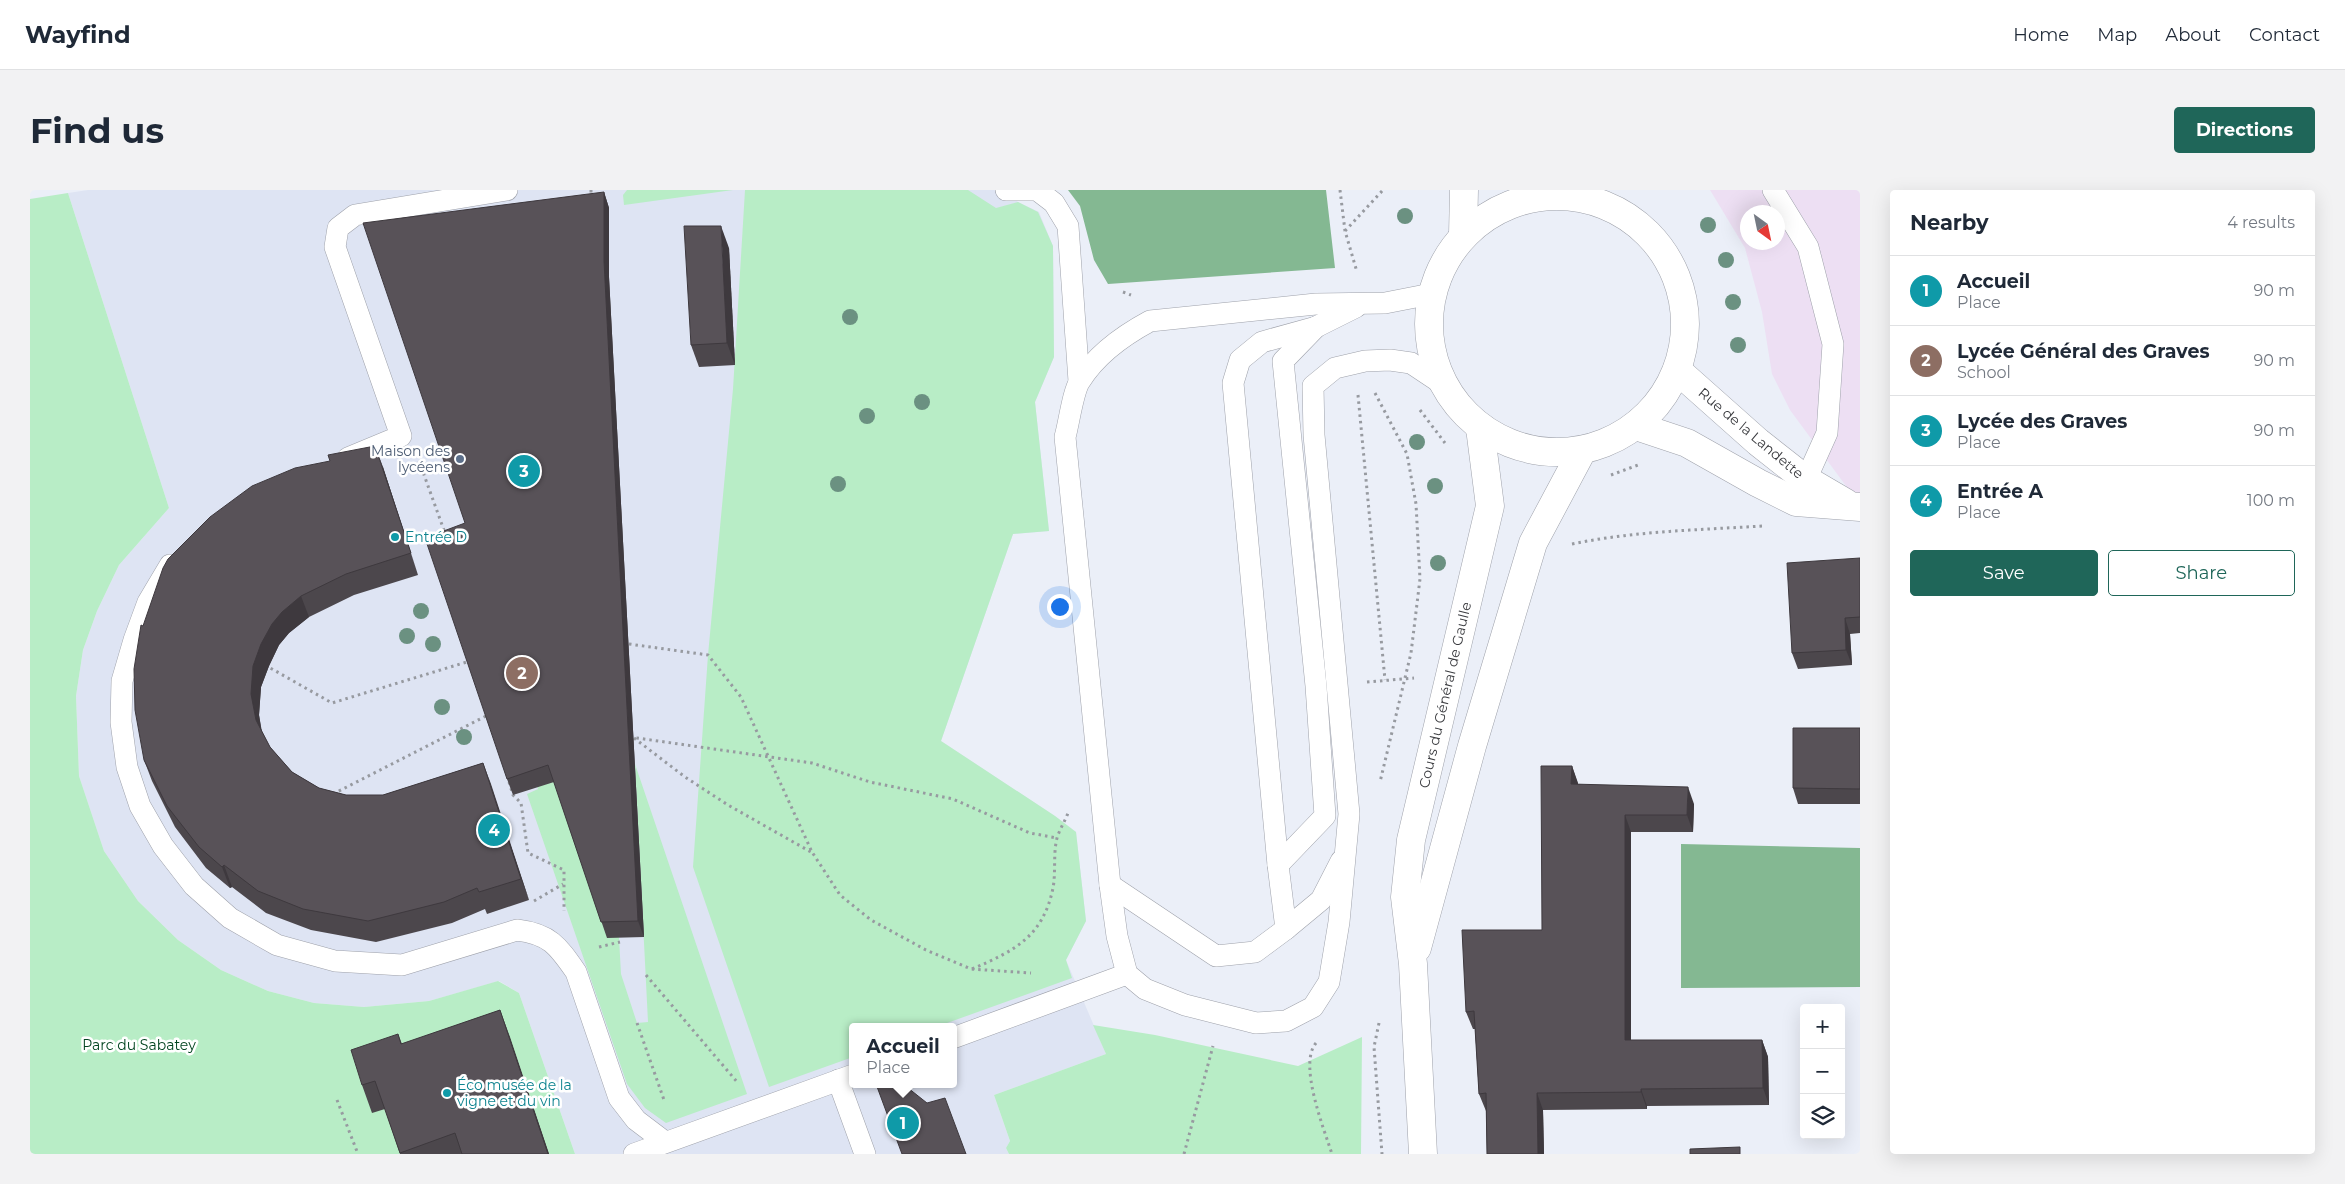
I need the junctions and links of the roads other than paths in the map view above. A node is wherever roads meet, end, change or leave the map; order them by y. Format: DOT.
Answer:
graph roads {
  1 [pos="507,190"];
  2 [pos="1006,190"];
  3 [pos="1464,190"];
  4 [pos="1773,190"];
  5 [pos="1574,193"];
  6 [pos="1463,235"];
  7 [pos="1431,294"];
  8 [pos="1361,304"];
  9 [pos="1316,327"];
  10 [pos="1677,370"];
  11 [pos="1079,381"];
  12 [pos="1442,383"];
  13 [pos="1636,426"];
  14 [pos="1480,428"];
  15 [pos="1582,451"];
  16 [pos="327,466"];
  17 [pos="1801,490"];
  18 [pos="1857,508"];
  19 [pos="183,553"];
  20 [pos="1345,852"];
  21 [pos="1278,865"];
  22 [pos="1110,885"];
  23 [pos="1286,929"];
  24 [pos="1412,964"];
  25 [pos="1127,974"];
  26 [pos="957,1037"];
  27 [pos="845,1078"];
  28 [pos="671,1140"];
  29 [pos="863,1148"];
  30 [pos="634,1154"];
  31 [pos="1424,1154"];
  1 -- 16 [label="lane"];
  2 -- 11 [label="lane"];
  3 -- 6 [label="main road"];
  4 -- 17 [label="lane"];
  5 -- 6 [label="main road"];
  5 -- 10 [label="main road"];
  6 -- 7 [label="main road"];
  7 -- 8 [label="lane"];
  7 -- 12 [label="main road"];
  8 -- 9 [label="lane"];
  8 -- 11 [label="lane"];
  9 -- 21 [label="lane"];
  9 -- 21 [label="lane"];
  10 -- 13 [label="main road"];
  10 -- 17 [label="main road, Rue de la Landette"];
  11 -- 22 [label="lane"];
  12 -- 14 [label="main road"];
  12 -- 20 [label="lane"];
  13 -- 15 [label="main road"];
  13 -- 17 [label="main road, Rue de la Landette"];
  14 -- 15 [label="main road"];
  14 -- 24 [label="main road, Cours du Général de Gaulle"];
  15 -- 24 [label="main road, Cours du Général de Gaulle"];
  17 -- 18 [label="main road, Rue de la Landette"];
  19 -- 28 [label="lane"];
  20 -- 23 [label="lane"];
  20 -- 25 [label="lane"];
  21 -- 23 [label="lane"];
  22 -- 23 [label="lane"];
  22 -- 25 [label="lane"];
  24 -- 31 [label="main road, Cours du Général de Gaulle"];
  25 -- 26 [label="lane"];
  27 -- 28 [label="lane"];
  27 -- 29 [label="lane"];
  28 -- 30 [label="lane"];
}
